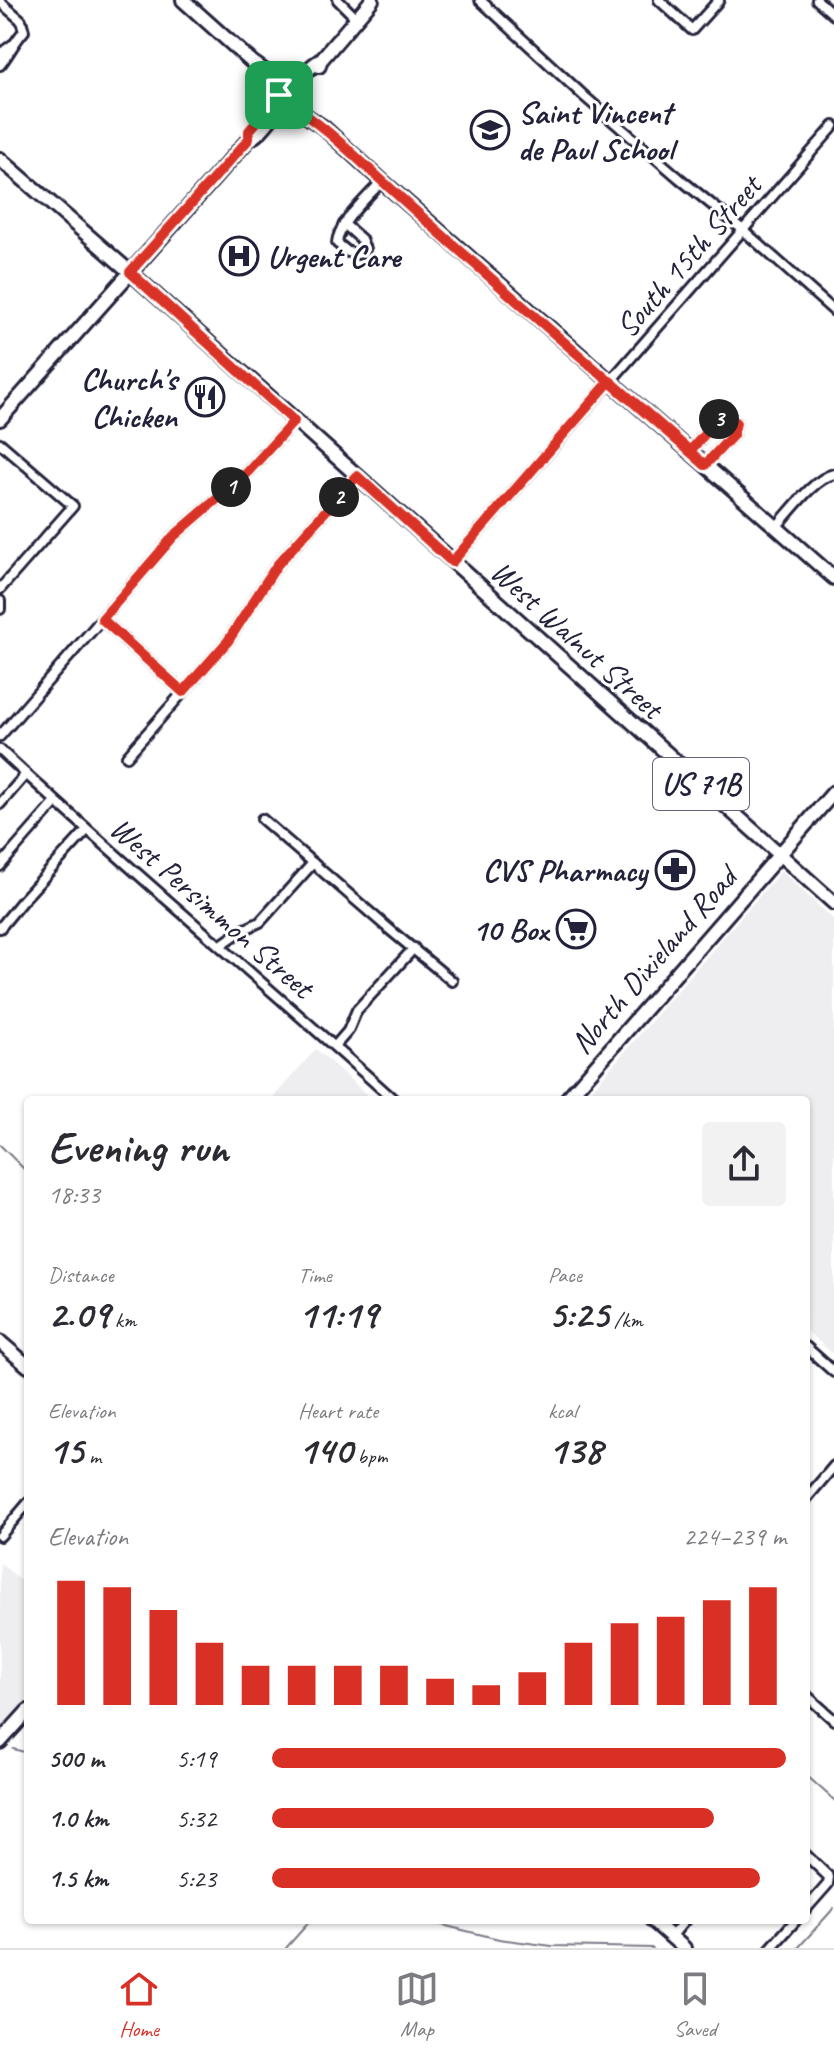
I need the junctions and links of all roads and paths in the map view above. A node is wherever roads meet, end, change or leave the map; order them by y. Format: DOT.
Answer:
graph roads {
  1 [pos="183,0"];
  2 [pos="338,0"];
  3 [pos="372,0"];
  4 [pos="480,0"];
  5 [pos="659,0"];
  6 [pos="719,0"];
  7 [pos="817,0"];
  8 [pos="0,2"];
  9 [pos="834,15"];
  10 [pos="356,18"];
  11 [pos="12,45"];
  12 [pos="0,54"];
  13 [pos="0,65"];
  14 [pos="287,95"];
  15 [pos="834,126"];
  16 [pos="0,159"];
  17 [pos="382,181"];
  18 [pos="344,224"];
  19 [pos="743,230"];
  20 [pos="130,272"];
  21 [pos="834,311"];
  22 [pos="610,381"];
  23 [pos="0,419"];
  24 [pos="294,421"];
  25 [pos="0,443"];
  26 [pos="690,451"];
  27 [pos="705,465"];
  28 [pos="834,474"];
  29 [pos="357,476"];
  30 [pos="776,527"];
  31 [pos="452,562"];
  32 [pos="834,578"];
  33 [pos="0,589"];
  34 [pos="0,601"];
  35 [pos="0,609"];
  36 [pos="102,619"];
  37 [pos="183,692"];
  38 [pos="0,736"];
  39 [pos="0,750"];
  40 [pos="127,756"];
  41 [pos="26,774"];
  42 [pos="834,792"];
  43 [pos="56,802"];
  44 [pos="0,804"];
  45 [pos="262,819"];
  46 [pos="87,830"];
  47 [pos="780,855"];
  48 [pos="313,863"];
  49 [pos="0,866"];
  50 [pos="834,903"];
  51 [pos="0,928"];
  52 [pos="221,945"];
  53 [pos="414,948"];
  54 [pos="452,981"];
  55 [pos="335,1046"];
  56 [pos="390,1096"];
  57 [pos="569,1096"];
  58 [pos="0,1342"];
  59 [pos="810,1351"];
  60 [pos="24,1363"];
  61 [pos="834,1372"];
  62 [pos="834,1466"];
  63 [pos="810,1494"];
  64 [pos="24,1508"];
  65 [pos="0,1536"];
  66 [pos="810,1699"];
  67 [pos="24,1715"];
  68 [pos="834,1720"];
  69 [pos="0,1742"];
  70 [pos="810,1859"];
  71 [pos="810,1904"];
  72 [pos="656,1924"];
  73 [pos="682,1924"];
  74 [pos="792,1924"];
  75 [pos="671,1937"];
  76 [pos="684,1948"];
  77 [pos="771,1948"];
  1 -- 14 [label="main road"];
  2 -- 10 [label="street"];
  3 -- 10 [label="main road"];
  4 -- 19 [label="street"];
  5 -- 6 [label="street"];
  7 -- 9 [label="street"];
  8 -- 11 [label="street"];
  10 -- 14 [label="main road"];
  11 -- 12 [label="street"];
  11 -- 13 [label="street"];
  14 -- 17 [label="main road"];
  14 -- 20 [label="main road"];
  15 -- 19 [label="street, South 15th Street"];
  16 -- 20 [label="main road, West Walnut Street / US 71B"];
  17 -- 18 [label="street"];
  17 -- 22 [label="main road"];
  19 -- 21 [label="street"];
  19 -- 22 [label="street, South 15th Street"];
  20 -- 23 [label="main road"];
  20 -- 24 [label="main road, West Walnut Street / US 71B"];
  22 -- 26 [label="main road"];
  22 -- 31 [label="street, South 15th Street"];
  24 -- 29 [label="main road, West Walnut Street / US 71B"];
  24 -- 36 [label="street"];
  25 -- 33 [label="street"];
  26 -- 27 [label="main road"];
  26 -- 27 [label="street"];
  27 -- 30 [label="main road"];
  28 -- 30 [label="street"];
  29 -- 31 [label="main road, West Walnut Street / US 71B"];
  29 -- 37 [label="street"];
  30 -- 32 [label="main road"];
  31 -- 47 [label="main road, West Walnut Street / US 71B"];
  34 -- 35 [label="street"];
  36 -- 37 [label="street"];
  36 -- 38 [label="street"];
  37 -- 40 [label="street"];
  39 -- 41 [label="street, West Persimmon Street"];
  41 -- 43 [label="street, West Persimmon Street"];
  41 -- 44 [label="street"];
  42 -- 47 [label="main road, North Dixieland Road"];
  43 -- 46 [label="street, West Persimmon Street"];
  43 -- 49 [label="street"];
  45 -- 48 [label="street"];
  46 -- 51 [label="street"];
  46 -- 52 [label="street, West Persimmon Street"];
  47 -- 50 [label="main road, West Walnut Street / US 71B"];
  47 -- 57 [label="main road, North Dixieland Road"];
  48 -- 52 [label="street"];
  48 -- 53 [label="street"];
  52 -- 55 [label="street, West Persimmon Street"];
  53 -- 54 [label="street"];
  53 -- 55 [label="street"];
  55 -- 56 [label="street, West Persimmon Street"];
  58 -- 60 [label="main road"];
  59 -- 61 [label="street"];
  62 -- 63 [label="street"];
  64 -- 65 [label="street"];
  66 -- 68 [label="street"];
  67 -- 69 [label="main road"];
  70 -- 71 [label="street"];
  72 -- 75 [label="main road"];
  73 -- 75 [label="street"];
  74 -- 77 [label="street"];
  75 -- 76 [label="main road"];
}
